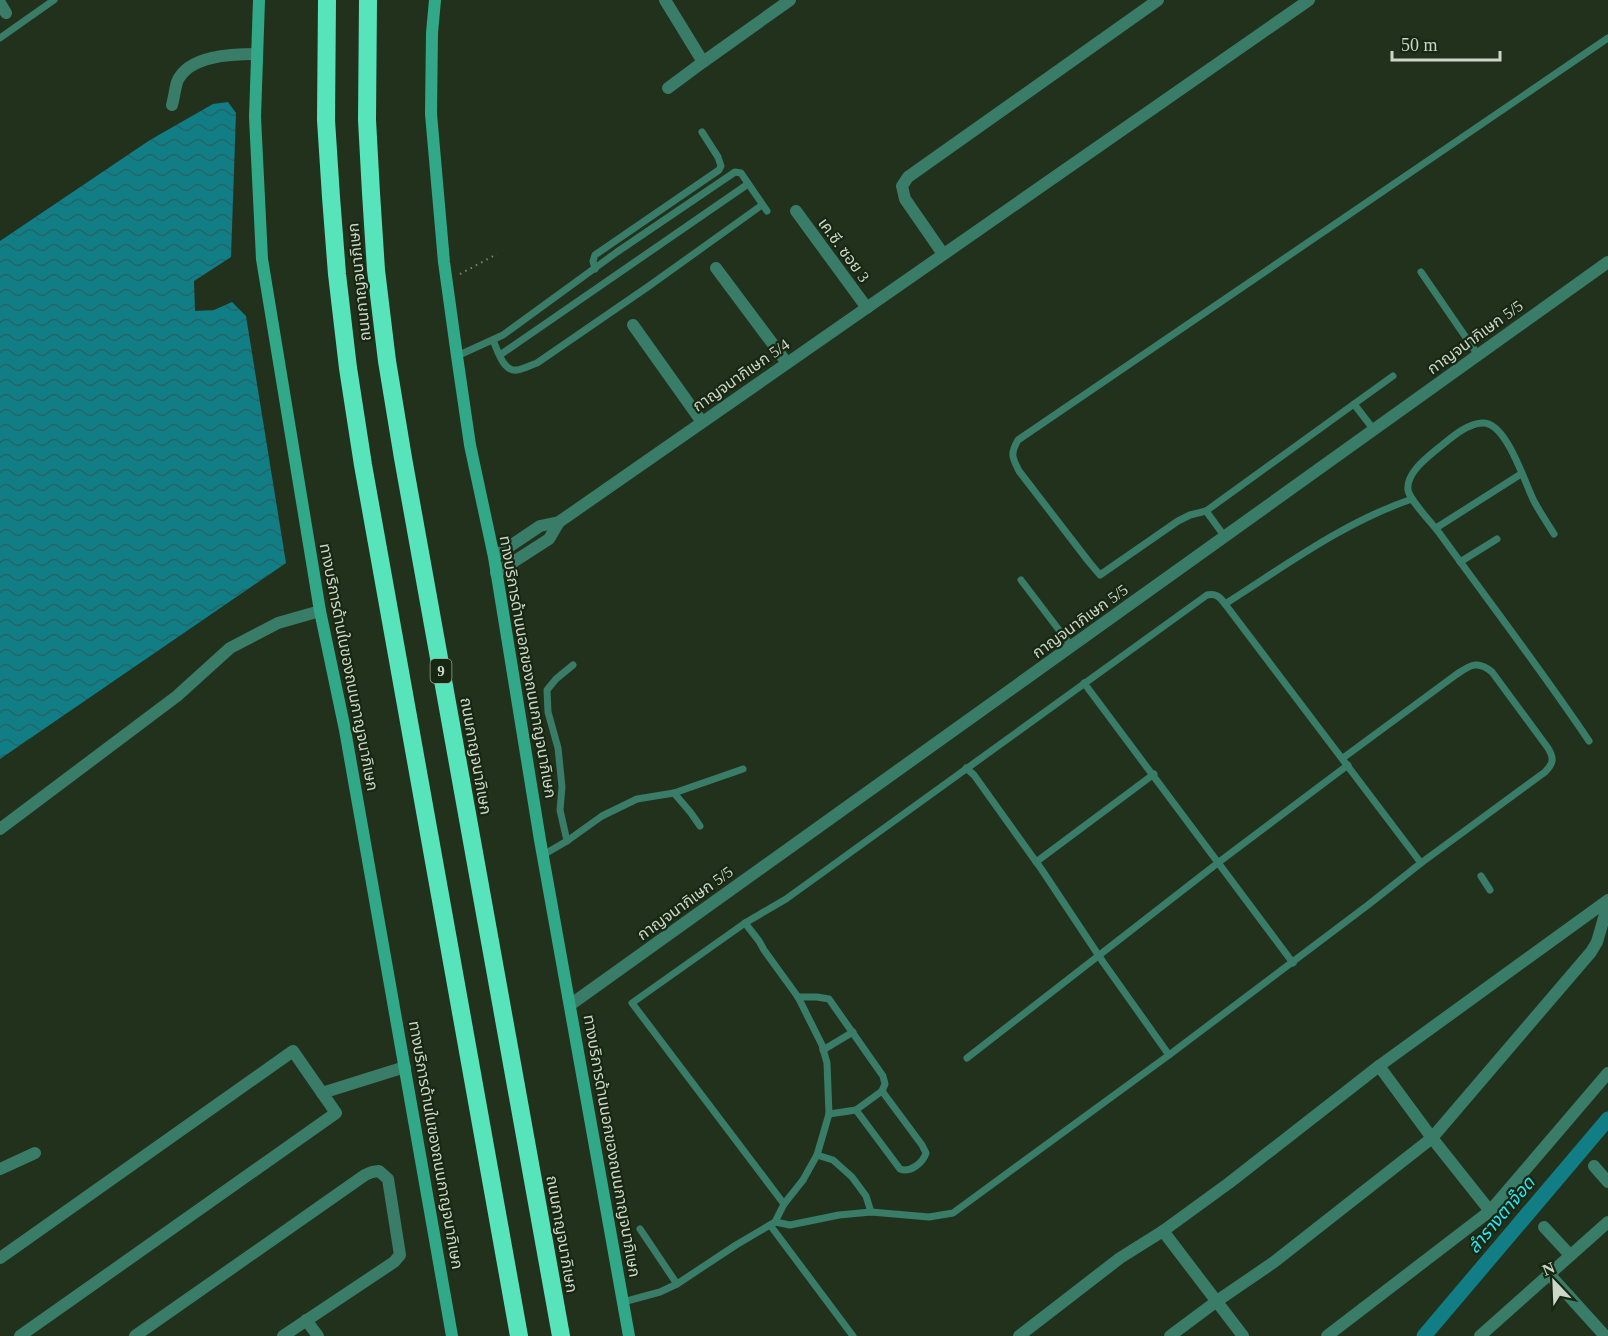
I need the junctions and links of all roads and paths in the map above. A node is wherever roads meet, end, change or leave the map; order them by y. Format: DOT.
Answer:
graph roads {
  1 [pos="54,0"];
  2 [pos="259,0"];
  3 [pos="327,0"];
  4 [pos="368,0"];
  5 [pos="435,0"];
  6 [pos="790,0"];
  7 [pos="1158,0"];
  8 [pos="1309,0"];
  9 [pos="667,1"];
  10 [pos="0,38"];
  11 [pos="1608,38"];
  12 [pos="257,54"];
  13 [pos="703,62"];
  14 [pos="668,88"];
  15 [pos="172,105"];
  16 [pos="702,132"];
  17 [pos="748,184"];
  18 [pos="796,211"];
  19 [pos="497,254"];
  20 [pos="943,254"];
  21 [pos="1608,262"];
  22 [pos="716,268"];
  23 [pos="595,269"];
  24 [pos="1421,272"];
  25 [pos="447,281"];
  26 [pos="867,308"];
  27 [pos="633,325"];
  28 [pos="493,340"];
  29 [pos="500,355"];
  30 [pos="1478,355"];
  31 [pos="457,356"];
  32 [pos="787,363"];
  33 [pos="1393,376"];
  34 [pos="1354,404"];
  35 [pos="702,422"];
  36 [pos="1374,430"];
  37 [pos="1521,474"];
  38 [pos="1412,499"];
  39 [pos="1206,511"];
  40 [pos="558,522"];
  41 [pos="1436,528"];
  42 [pos="1554,534"];
  43 [pos="1225,537"];
  44 [pos="1497,539"];
  45 [pos="494,557"];
  46 [pos="1460,562"];
  47 [pos="496,573"];
  48 [pos="1021,580"];
  49 [pos="1225,604"];
  50 [pos="320,611"];
  51 [pos="1072,646"];
  52 [pos="573,665"];
  53 [pos="1084,683"];
  54 [pos="1589,741"];
  55 [pos="1343,758"];
  56 [pos="1348,765"];
  57 [pos="966,768"];
  58 [pos="743,769"];
  59 [pos="1154,774"];
  60 [pos="674,793"];
  61 [pos="700,826"];
  62 [pos="0,829"];
  63 [pos="567,841"];
  64 [pos="543,855"];
  65 [pos="1036,862"];
  66 [pos="1219,862"];
  67 [pos="1421,863"];
  68 [pos="1481,876"];
  69 [pos="1490,890"];
  70 [pos="1608,900"];
  71 [pos="1608,904"];
  72 [pos="745,923"];
  73 [pos="1099,956"];
  74 [pos="1293,963"];
  75 [pos="798,997"];
  76 [pos="570,1005"];
  77 [pos="853,1032"];
  78 [pos="823,1050"];
  79 [pos="1168,1056"];
  80 [pos="967,1058"];
  81 [pos="1379,1066"];
  82 [pos="405,1067"];
  83 [pos="1608,1073"];
  84 [pos="882,1091"];
  85 [pos="322,1093"];
  86 [pos="856,1110"];
  87 [pos="829,1114"];
  88 [pos="1432,1138"];
  89 [pos="35,1153"];
  90 [pos="817,1155"];
  91 [pos="1594,1166"];
  92 [pos="0,1169"];
  93 [pos="1608,1182"];
  94 [pos="784,1204"];
  95 [pos="1490,1211"];
  96 [pos="871,1212"];
  97 [pos="1608,1222"];
  98 [pos="772,1223"];
  99 [pos="1544,1227"];
  100 [pos="640,1229"];
  101 [pos="1163,1231"];
  102 [pos="1570,1255"];
  103 [pos="0,1258"];
  104 [pos="1549,1274"];
  105 [pos="677,1284"];
  106 [pos="1217,1301"];
  107 [pos="622,1302"];
  108 [pos="306,1320"];
  109 [pos="20,1336"];
  110 [pos="135,1336"];
  111 [pos="283,1336"];
  112 [pos="318,1336"];
  113 [pos="452,1336"];
  114 [pos="519,1336"];
  115 [pos="561,1336"];
  116 [pos="629,1336"];
  117 [pos="853,1336"];
  118 [pos="1018,1336"];
  119 [pos="1170,1336"];
  120 [pos="1243,1336"];
  121 [pos="1327,1336"];
  122 [pos="1480,1336"];
  123 [pos="1605,1336"];
  1 -- 10 [label="lane"];
  2 -- 12 [label="main road, ทางบริการด้านในของถนนกาญจนาภิเษก"];
  3 -- 114 [label="highway, ถนนกาญจนาภิเษก"];
  4 -- 115 [label="highway, ถนนกาญจนาภิเษก / 9"];
  5 -- 25 [label="main road, ทางบริการด้านนอกของถนนกาญจนาภิเษก"];
  6 -- 13 [label="street"];
  7 -- 20 [label="street"];
  8 -- 20 [label="street, กาญจนาภิเษก 5/4"];
  9 -- 13 [label="street"];
  11 -- 39 [label="lane"];
  12 -- 15 [label="street"];
  12 -- 50 [label="main road, ทางบริการด้านในของถนนกาญจนาภิเษก"];
  13 -- 14 [label="street"];
  16 -- 23 [label="lane"];
  17 -- 23 [label="lane"];
  17 -- 29 [label="lane"];
  17 -- 29 [label="lane"];
  18 -- 26 [label="street, เค.ซี. ซอย 3"];
  19 -- 25 [label="path"];
  20 -- 26 [label="street, กาญจนาภิเษก 5/4"];
  21 -- 30 [label="street, กาญจนาภิเษก 5/5"];
  22 -- 32 [label="street"];
  23 -- 28 [label="lane"];
  24 -- 30 [label="lane"];
  25 -- 31 [label="main road, ทางบริการด้านนอกของถนนกาญจนาภิเษก"];
  26 -- 32 [label="street, กาญจนาภิเษก 5/4"];
  27 -- 35 [label="street"];
  28 -- 29 [label="lane"];
  28 -- 31 [label="lane"];
  30 -- 36 [label="street, กาญจนาภิเษก 5/5"];
  31 -- 45 [label="main road, ทางบริการด้านนอกของถนนกาญจนาภิเษก"];
  32 -- 35 [label="street, กาญจนาภิเษก 5/4"];
  33 -- 34 [label="lane"];
  34 -- 36 [label="lane"];
  34 -- 39 [label="lane"];
  35 -- 40 [label="street, กาญจนาภิเษก 5/4"];
  36 -- 43 [label="street, กาญจนาภิเษก 5/5"];
  37 -- 38 [label="lane"];
  37 -- 41 [label="lane"];
  37 -- 42 [label="lane"];
  38 -- 41 [label="lane"];
  38 -- 49 [label="lane"];
  39 -- 43 [label="lane"];
  40 -- 45 [label="street, กาญจนาภิเษก 5/4"];
  40 -- 47 [label="street, กาญจนาภิเษก 5/4"];
  41 -- 46 [label="lane"];
  43 -- 51 [label="street, กาญจนาภิเษก 5/5"];
  44 -- 46 [label="lane"];
  45 -- 47 [label="main road, ทางบริการด้านนอกของถนนกาญจนาภิเษก"];
  46 -- 54 [label="lane"];
  47 -- 64 [label="main road, ทางบริการด้านนอกของถนนกาญจนาภิเษก"];
  48 -- 51 [label="lane"];
  49 -- 53 [label="lane"];
  49 -- 55 [label="lane"];
  50 -- 62 [label="street"];
  50 -- 82 [label="main road, ทางบริการด้านในของถนนกาญจนาภิเษก"];
  51 -- 76 [label="street, กาญจนาภิเษก 5/5"];
  52 -- 63 [label="lane"];
  53 -- 57 [label="lane"];
  53 -- 59 [label="lane"];
  55 -- 56 [label="lane"];
  55 -- 67 [label="lane"];
  56 -- 66 [label="lane"];
  56 -- 67 [label="lane"];
  57 -- 65 [label="lane"];
  57 -- 72 [label="lane"];
  58 -- 60 [label="lane"];
  59 -- 65 [label="lane"];
  59 -- 66 [label="lane"];
  60 -- 61 [label="lane"];
  60 -- 63 [label="lane"];
  63 -- 64 [label="lane"];
  64 -- 76 [label="main road, ทางบริการด้านนอกของถนนกาญจนาภิเษก"];
  65 -- 73 [label="lane"];
  66 -- 73 [label="lane"];
  66 -- 74 [label="lane"];
  67 -- 74 [label="lane"];
  68 -- 69 [label="lane"];
  70 -- 81 [label="street"];
  71 -- 88 [label="street"];
  72 -- 75 [label="lane"];
  72 -- 94 [label="lane"];
  73 -- 79 [label="lane"];
  73 -- 80 [label="lane"];
  74 -- 79 [label="lane"];
  75 -- 77 [label="lane"];
  75 -- 78 [label="lane"];
  76 -- 107 [label="main road, ทางบริการด้านนอกของถนนกาญจนาภิเษก"];
  77 -- 78 [label="lane"];
  77 -- 84 [label="lane"];
  78 -- 87 [label="lane"];
  79 -- 96 [label="lane"];
  81 -- 88 [label="street"];
  81 -- 101 [label="street"];
  82 -- 85 [label="street"];
  82 -- 113 [label="main road, ทางบริการด้านในของถนนกาญจนาภิเษก"];
  83 -- 95 [label="street"];
  84 -- 86 [label="lane"];
  84 -- 86 [label="lane"];
  85 -- 103 [label="street"];
  85 -- 109 [label="street"];
  86 -- 87 [label="lane"];
  87 -- 90 [label="lane"];
  88 -- 95 [label="street"];
  88 -- 106 [label="street"];
  89 -- 92 [label="street"];
  90 -- 94 [label="lane"];
  90 -- 96 [label="lane"];
  91 -- 93 [label="street"];
  94 -- 98 [label="lane"];
  95 -- 121 [label="street"];
  96 -- 98 [label="lane"];
  97 -- 102 [label="street"];
  98 -- 105 [label="lane"];
  98 -- 117 [label="lane"];
  99 -- 102 [label="street"];
  100 -- 105 [label="lane"];
  101 -- 106 [label="street"];
  101 -- 118 [label="street"];
  102 -- 104 [label="street"];
  104 -- 122 [label="street"];
  104 -- 123 [label="street"];
  105 -- 107 [label="lane"];
  106 -- 119 [label="street"];
  106 -- 120 [label="street"];
  107 -- 116 [label="main road, ทางบริการด้านนอกของถนนกาญจนาภิเษก"];
  108 -- 110 [label="street"];
  108 -- 111 [label="street"];
  108 -- 112 [label="street"];
}
